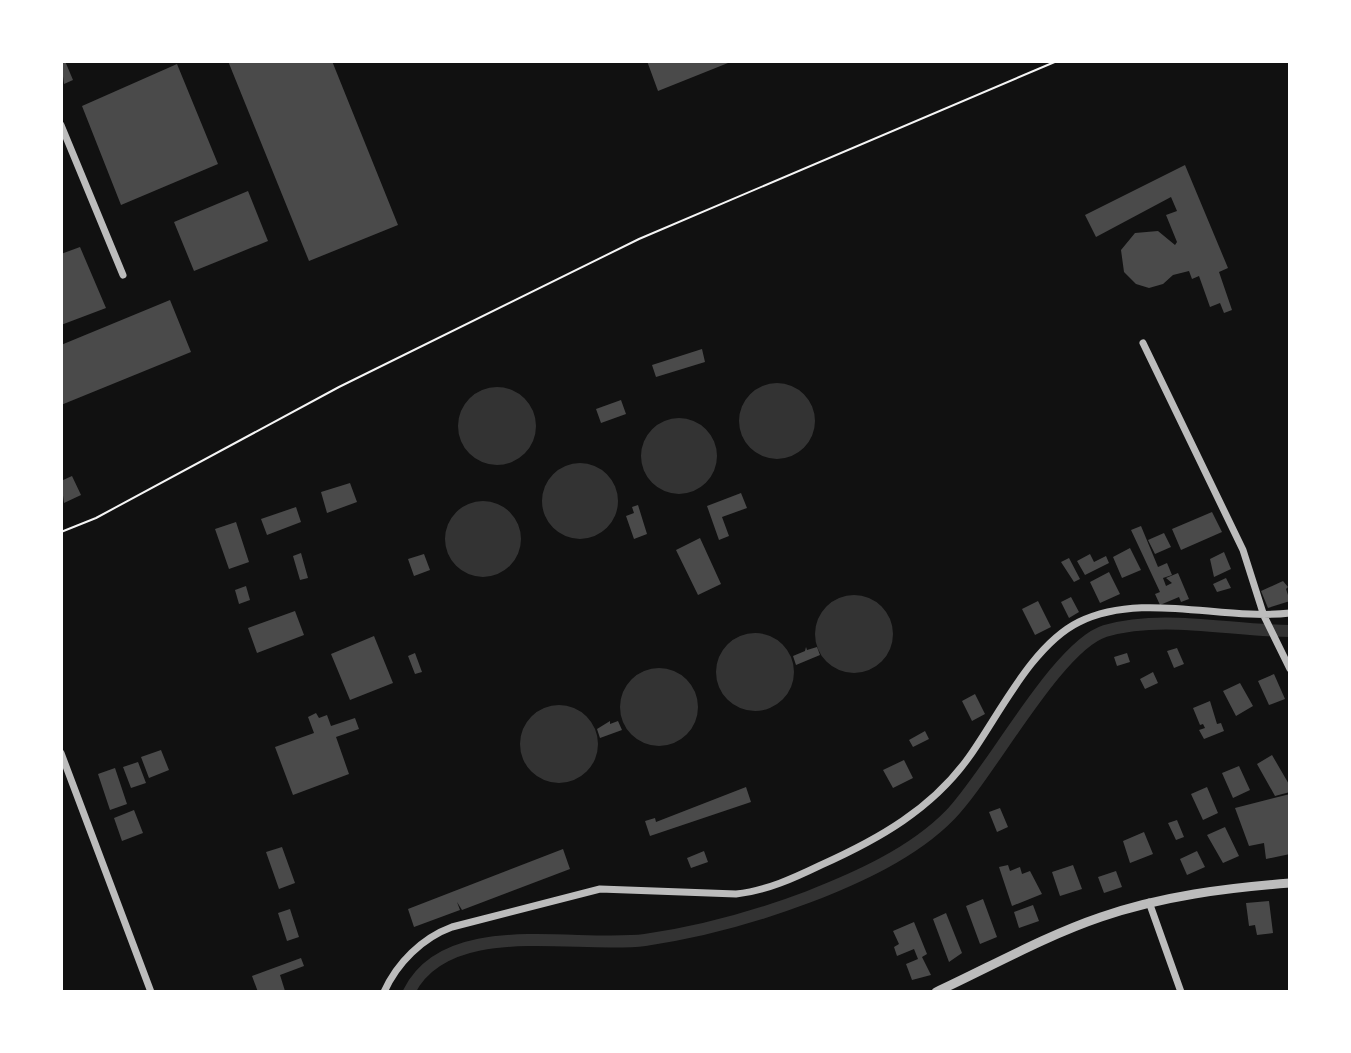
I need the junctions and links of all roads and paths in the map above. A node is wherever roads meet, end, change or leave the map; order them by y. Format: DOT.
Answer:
graph roads {
  1 [pos="1057,61"];
  2 [pos="61,125"];
  3 [pos="123,275"];
  4 [pos="1143,343"];
  5 [pos="61,532"];
  6 [pos="1290,613"];
  7 [pos="1264,616"];
  8 [pos="1290,669"];
  9 [pos="61,753"];
  10 [pos="1290,883"];
  11 [pos="1149,902"];
  12 [pos="150,992"];
  13 [pos="384,992"];
  14 [pos="936,992"];
  15 [pos="1181,992"];
  1 -- 5 [label="path"];
  2 -- 3 [label="street"];
  4 -- 7 [label="street"];
  6 -- 7 [label="street"];
  7 -- 8 [label="street"];
  7 -- 13 [label="street"];
  9 -- 12 [label="street"];
  10 -- 11 [label="street"];
  11 -- 14 [label="street"];
  11 -- 15 [label="street"];
}
